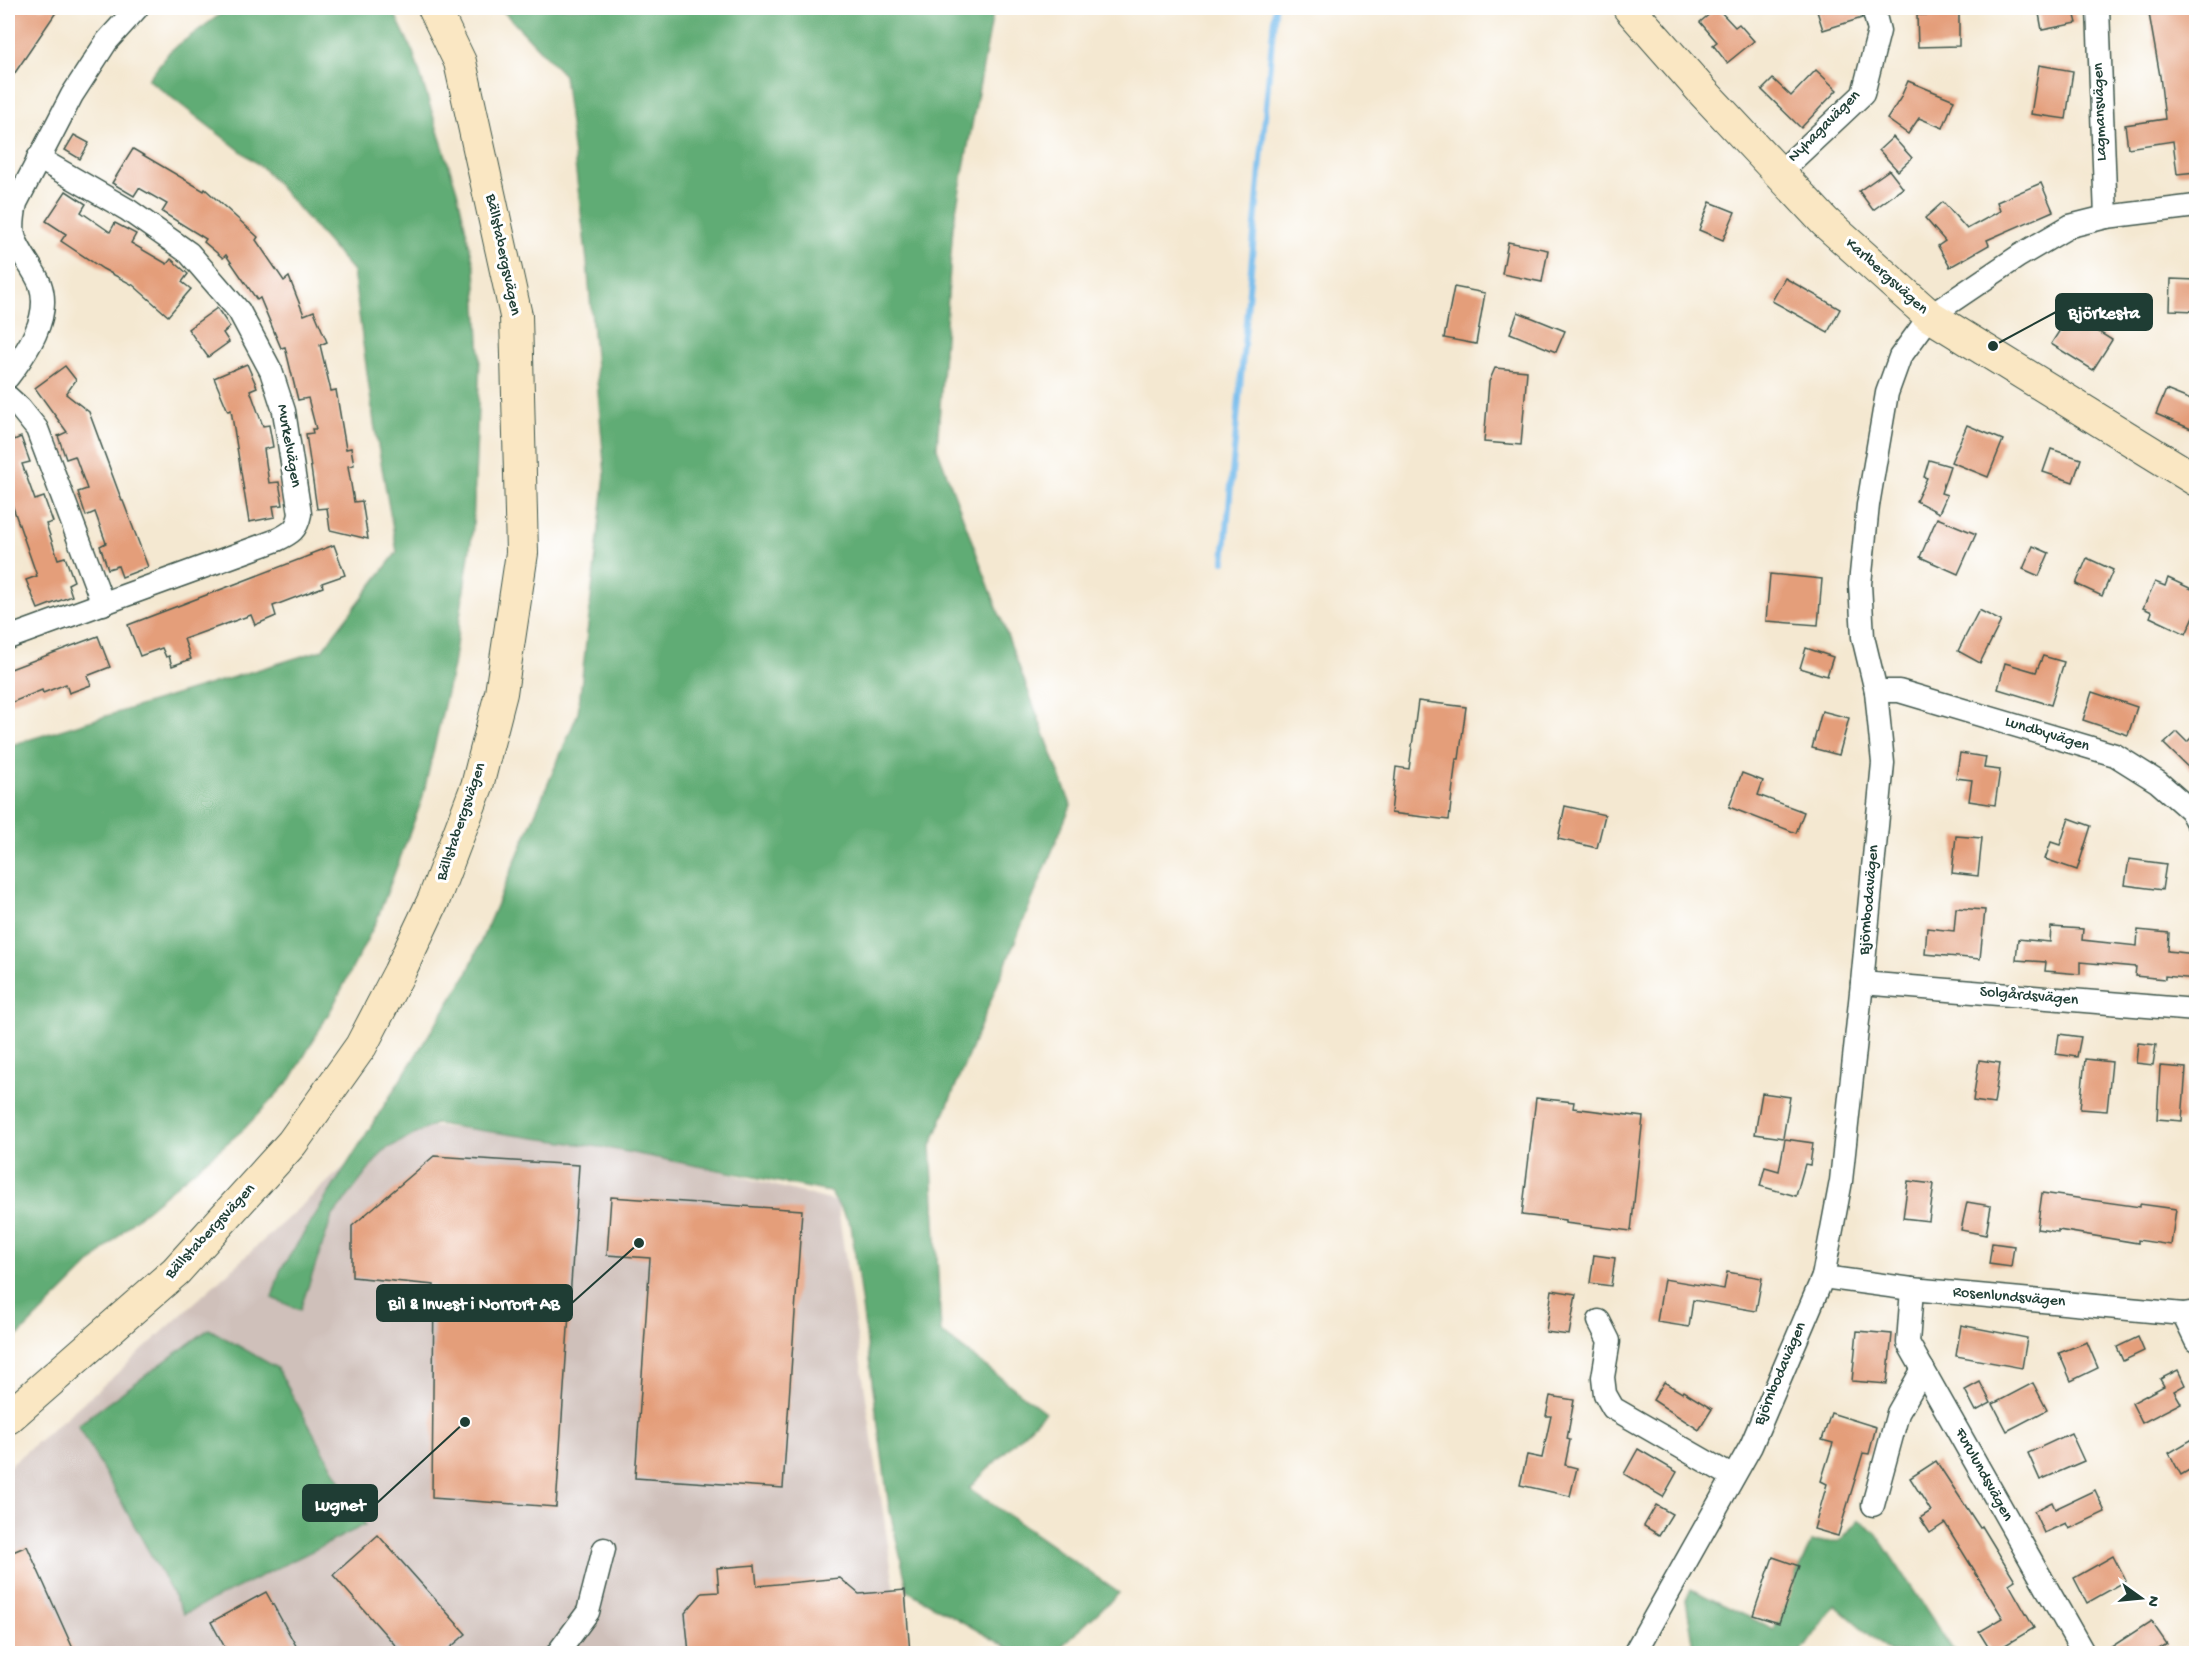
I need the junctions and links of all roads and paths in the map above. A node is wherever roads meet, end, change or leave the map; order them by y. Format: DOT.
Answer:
graph roads {
  1 [pos="137,8"];
  2 [pos="434,8"];
  3 [pos="1629,8"];
  4 [pos="1873,8"];
  5 [pos="2098,8"];
  6 [pos="38,158"];
  7 [pos="1778,174"];
  8 [pos="2196,206"];
  9 [pos="2106,217"];
  10 [pos="1930,316"];
  11 [pos="8,377"];
  12 [pos="8,397"];
  13 [pos="2196,480"];
  14 [pos="103,604"];
  15 [pos="8,638"];
  16 [pos="1876,691"];
  17 [pos="2196,821"];
  18 [pos="1862,983"];
  19 [pos="2196,1010"];
  20 [pos="1823,1277"];
  21 [pos="1912,1289"];
  22 [pos="2190,1313"];
  23 [pos="1599,1321"];
  24 [pos="2196,1341"];
  25 [pos="1923,1369"];
  26 [pos="8,1418"];
  27 [pos="1733,1477"];
  28 [pos="1873,1505"];
  29 [pos="604,1550"];
  30 [pos="557,1653"];
  31 [pos="1634,1653"];
  32 [pos="2084,1653"];
  1 -- 6 [label="street"];
  2 -- 26 [label="street, Bällstabergsvägen"];
  3 -- 7 [label="street, Karlbergsvägen"];
  4 -- 7 [label="street, Nyhagavägen"];
  5 -- 9 [label="street, Lagmansvägen"];
  6 -- 11 [label="street"];
  6 -- 14 [label="street, Murkelvägen"];
  7 -- 10 [label="street, Karlbergsvägen"];
  8 -- 9 [label="street"];
  9 -- 10 [label="street"];
  10 -- 13 [label="street, Karlbergsvägen"];
  10 -- 16 [label="street, Björnbodavägen"];
  12 -- 14 [label="street"];
  14 -- 15 [label="street, Murkelvägen"];
  16 -- 17 [label="street, Lundbyvägen"];
  16 -- 18 [label="street, Björnbodavägen"];
  18 -- 19 [label="street, Solgårdsvägen"];
  18 -- 20 [label="street, Björnbodavägen"];
  20 -- 21 [label="street, Rosenlundsvägen"];
  20 -- 27 [label="street, Björnbodavägen"];
  21 -- 22 [label="street, Rosenlundsvägen"];
  21 -- 25 [label="street, Furulundsvägen"];
  22 -- 24 [label="street"];
  23 -- 27 [label="street"];
  25 -- 28 [label="street"];
  25 -- 32 [label="street, Furulundsvägen"];
  27 -- 31 [label="street, Björnbodavägen"];
  29 -- 30 [label="street"];
}
